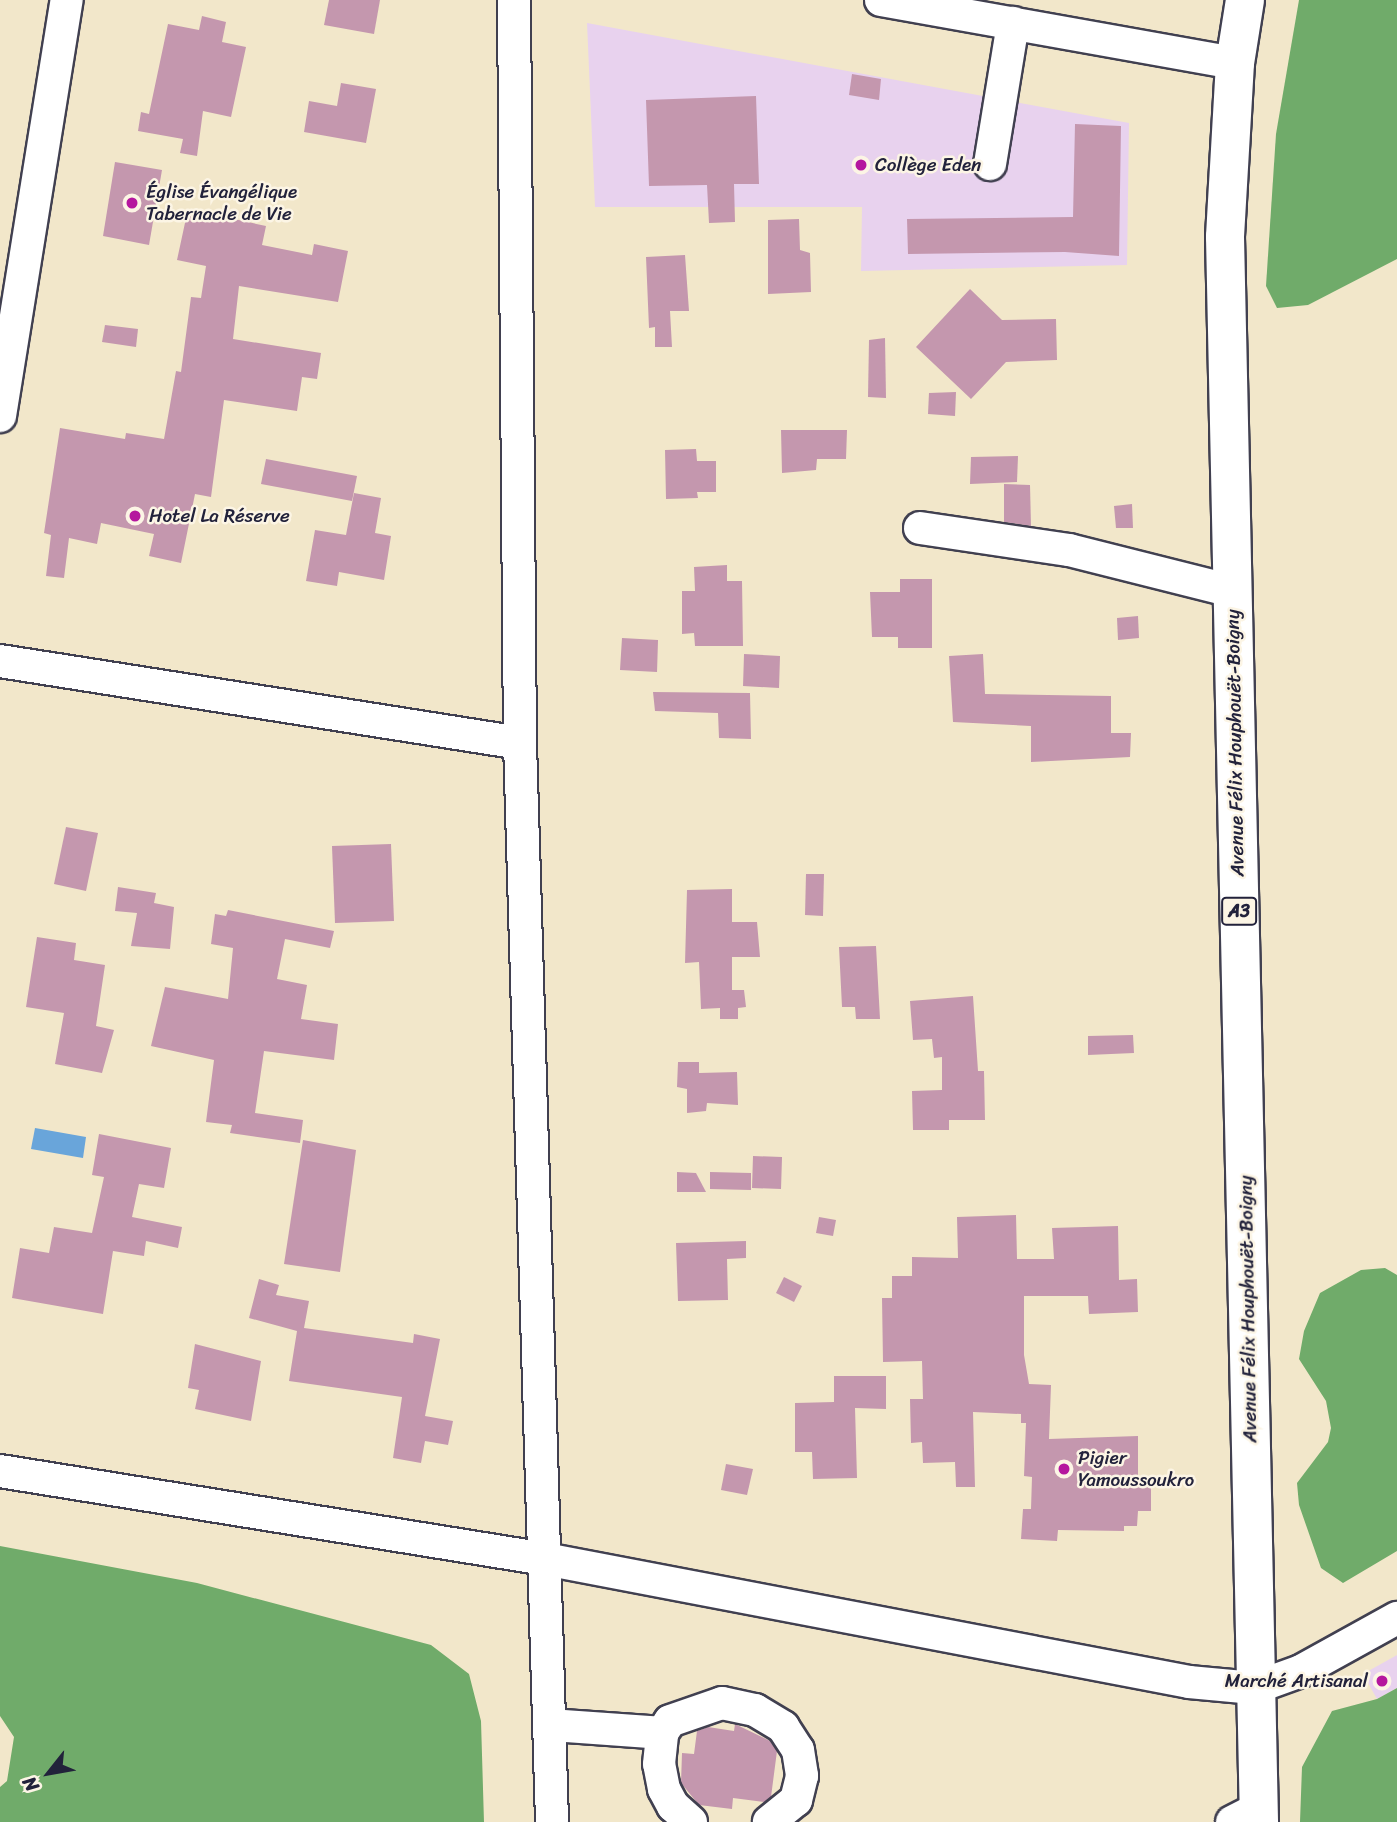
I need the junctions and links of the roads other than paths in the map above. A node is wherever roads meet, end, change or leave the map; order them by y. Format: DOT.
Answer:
graph roads {
  1 [pos="67,0"];
  2 [pos="514,0"];
  3 [pos="881,0"];
  4 [pos="1245,0"];
  5 [pos="1013,23"];
  6 [pos="1234,63"];
  7 [pos="990,164"];
  8 [pos="0,416"];
  9 [pos="920,528"];
  10 [pos="1232,591"];
  11 [pos="0,661"];
  12 [pos="520,743"];
  13 [pos="0,1471"];
  14 [pos="545,1559"];
  15 [pos="1397,1618"];
  16 [pos="1254,1688"];
  17 [pos="551,1725"];
  18 [pos="662,1733"];
  19 [pos="1250,1817"];
  20 [pos="552,1822"];
  21 [pos="691,1822"];
  22 [pos="769,1822"];
  1 -- 8 [label="street"];
  2 -- 12 [label="street"];
  3 -- 5 [label="street"];
  4 -- 6 [label="highway, Avenue Félix Houphouët-Boigny / A3"];
  5 -- 6 [label="street"];
  5 -- 7 [label="street"];
  6 -- 10 [label="highway, Avenue Félix Houphouët-Boigny / A3"];
  9 -- 10 [label="street"];
  10 -- 16 [label="highway, Avenue Félix Houphouët-Boigny / A3"];
  11 -- 12 [label="street"];
  12 -- 14 [label="street"];
  13 -- 14 [label="street"];
  14 -- 16 [label="street"];
  14 -- 17 [label="street"];
  15 -- 16 [label="street"];
  16 -- 19 [label="highway, Avenue Félix Houphouët-Boigny / A3"];
  17 -- 18 [label="street"];
  17 -- 20 [label="street"];
  18 -- 21 [label="street"];
  18 -- 22 [label="street"];
}
